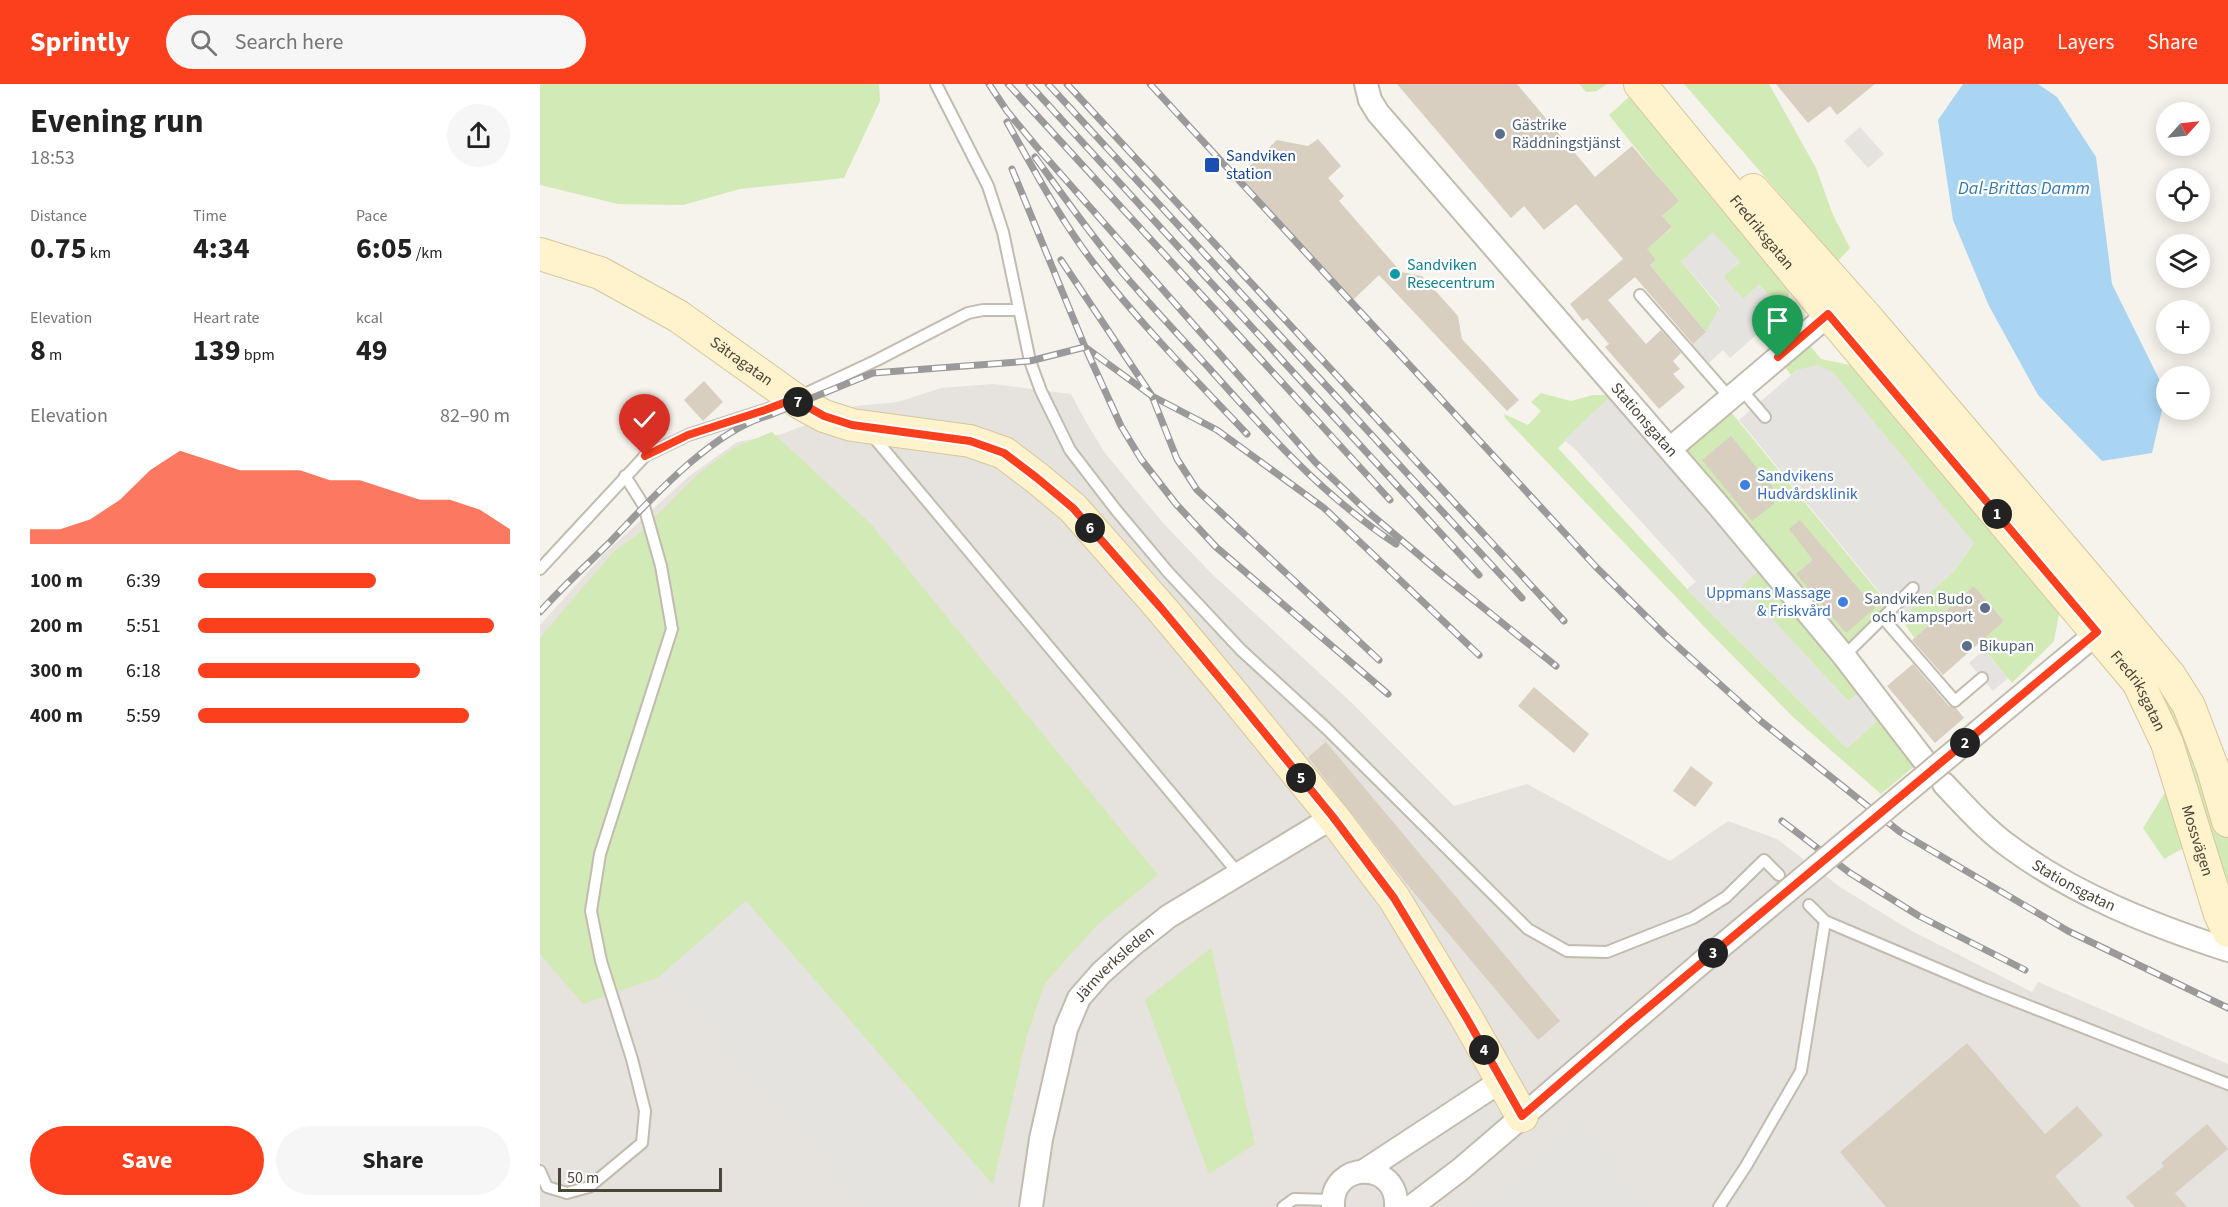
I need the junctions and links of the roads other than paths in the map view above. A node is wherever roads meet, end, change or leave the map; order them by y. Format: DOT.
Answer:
graph roads {
  1 [pos="936,84"];
  2 [pos="1366,84"];
  3 [pos="1640,84"];
  4 [pos="1657,84"];
  5 [pos="540,254"];
  6 [pos="1640,295"];
  7 [pos="1839,306"];
  8 [pos="1019,310"];
  9 [pos="1735,394"];
  10 [pos="794,399"];
  11 [pos="1765,417"];
  12 [pos="865,427"];
  13 [pos="1670,449"];
  14 [pos="625,476"];
  15 [pos="540,569"];
  16 [pos="1913,588"];
  17 [pos="1882,618"];
  18 [pos="2108,623"];
  19 [pos="1844,656"];
  20 [pos="1982,678"];
  21 [pos="1923,759"];
  22 [pos="2220,765"];
  23 [pos="1944,784"];
  24 [pos="2180,784"];
  25 [pos="1333,817"];
  26 [pos="2228,821"];
  27 [pos="1238,873"];
  28 [pos="1779,875"];
  29 [pos="1809,905"];
  30 [pos="1825,921"];
  31 [pos="2228,931"];
  32 [pos="2228,950"];
  33 [pos="1501,1080"];
  34 [pos="2228,1084"];
  35 [pos="1522,1116"];
  36 [pos="540,1171"];
  37 [pos="1364,1171"];
  38 [pos="1333,1204"];
  39 [pos="1031,1207"];
  40 [pos="1283,1207"];
  41 [pos="1396,1207"];
  42 [pos="1411,1207"];
  43 [pos="1719,1207"];
  1 -- 8 [label="lane"];
  2 -- 13 [label="street, Stationsgatan"];
  3 -- 7 [label="street, Fredriksgatan"];
  4 -- 7 [label="street, Fredriksgatan"];
  5 -- 10 [label="street, Sätragatan"];
  6 -- 9 [label="lane"];
  7 -- 9 [label="street"];
  7 -- 18 [label="street, Fredriksgatan"];
  8 -- 10 [label="lane"];
  8 -- 28 [label="lane"];
  9 -- 11 [label="lane"];
  9 -- 13 [label="street"];
  10 -- 12 [label="street, Sätragatan"];
  10 -- 14 [label="lane"];
  12 -- 25 [label="street, Sätragatan"];
  12 -- 27 [label="lane"];
  13 -- 19 [label="street, Stationsgatan"];
  14 -- 15 [label="lane"];
  14 -- 36 [label="lane"];
  16 -- 17 [label="lane"];
  17 -- 19 [label="lane"];
  17 -- 20 [label="lane"];
  18 -- 22 [label="street, Fredriksgatan"];
  18 -- 24 [label="street, Fredriksgatan"];
  18 -- 35 [label="street, bridge"];
  19 -- 21 [label="street, Stationsgatan"];
  22 -- 24 [label="street"];
  22 -- 26 [label="street"];
  23 -- 32 [label="street, Stationsgatan"];
  24 -- 31 [label="street, Mossvägen"];
  25 -- 27 [label="street, Järnverksleden"];
  25 -- 33 [label="street, Sätragatan"];
  27 -- 39 [label="street, Järnverksleden"];
  29 -- 30 [label="lane"];
  30 -- 34 [label="lane"];
  30 -- 43 [label="lane"];
  33 -- 35 [label="street, Sätragatan"];
  33 -- 37 [label="street"];
  35 -- 42 [label="street"];
  37 -- 38 [label="street"];
  37 -- 41 [label="street"];
  38 -- 40 [label="lane"];
}
